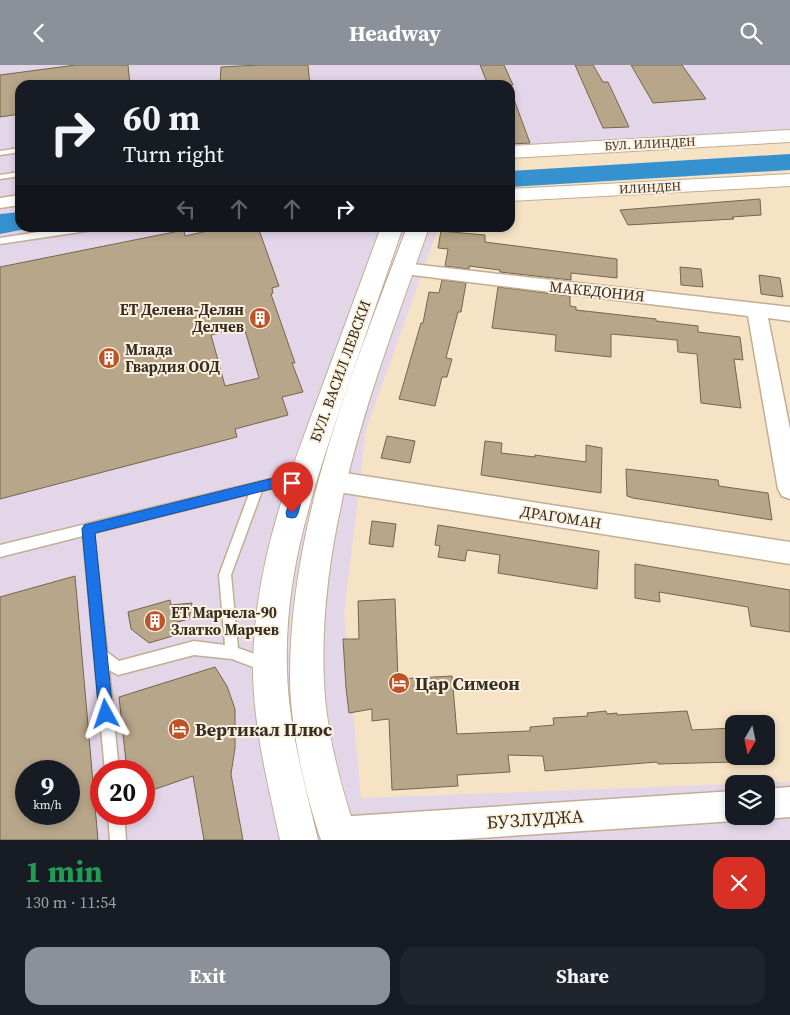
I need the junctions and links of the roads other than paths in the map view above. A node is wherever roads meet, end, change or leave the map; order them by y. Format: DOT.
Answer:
graph roads {
  1 [pos="790,136"];
  2 [pos="15,151"];
  3 [pos="515,152"];
  4 [pos="0,153"];
  5 [pos="15,175"];
  6 [pos="0,177"];
  7 [pos="790,180"];
  8 [pos="515,195"];
  9 [pos="15,201"];
  10 [pos="0,203"];
  11 [pos="60,232"];
  12 [pos="390,232"];
  13 [pos="416,232"];
  14 [pos="0,241"];
  15 [pos="403,269"];
  16 [pos="757,310"];
  17 [pos="790,313"];
  18 [pos="302,476"];
  19 [pos="332,481"];
  20 [pos="258,487"];
  21 [pos="790,489"];
  22 [pos="88,529"];
  23 [pos="0,551"];
  24 [pos="790,553"];
  25 [pos="232,652"];
  26 [pos="101,656"];
  27 [pos="270,667"];
  28 [pos="111,760"];
  29 [pos="790,802"];
  30 [pos="775,803"];
  31 [pos="725,807"];
  32 [pos="117,825"];
  33 [pos="339,836"];
  34 [pos="297,839"];
  35 [pos="118,840"];
  1 -- 3 [label="main road, БУЛ. ИЛИНДЕН"];
  2 -- 4 [label="lane"];
  5 -- 6 [label="lane"];
  7 -- 8 [label="main road, ИЛИНДЕН"];
  9 -- 10 [label="street"];
  11 -- 14 [label="lane"];
  12 -- 18 [label="main road, БУЛ. ВАСИЛ ЛЕВСКИ"];
  13 -- 15 [label="main road, БУЛ. ВАСИЛ ЛЕВСКИ"];
  15 -- 16 [label="street, МАКЕДОНИЯ"];
  15 -- 19 [label="main road, БУЛ. ВАСИЛ ЛЕВСКИ"];
  16 -- 17 [label="street, МАКЕДОНИЯ"];
  16 -- 21 [label="street"];
  18 -- 20 [label="lane"];
  18 -- 27 [label="main road, БУЛ. ВАСИЛ ЛЕВСКИ"];
  19 -- 24 [label="street, ДРАГОМАН"];
  19 -- 33 [label="main road, БУЛ. ВАСИЛ ЛЕВСКИ"];
  20 -- 22 [label="lane"];
  20 -- 25 [label="lane"];
  22 -- 23 [label="lane"];
  22 -- 26 [label="lane"];
  25 -- 26 [label="lane"];
  25 -- 27 [label="lane"];
  26 -- 28 [label="lane"];
  27 -- 34 [label="main road, БУЛ. ВАСИЛ ЛЕВСКИ"];
  29 -- 30 [label="street"];
  31 -- 33 [label="street, БУЗЛУДЖА"];
  32 -- 35 [label="lane"];
}
